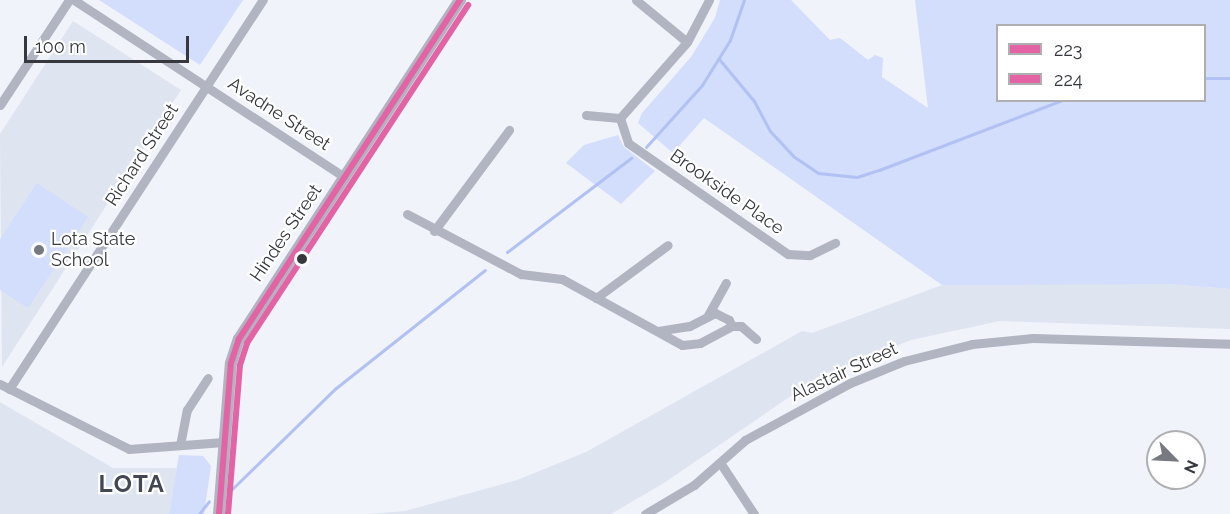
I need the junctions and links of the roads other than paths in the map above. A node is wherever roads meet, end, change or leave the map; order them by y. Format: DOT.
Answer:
graph roads {
  1 [pos="69,0"];
  2 [pos="74,0"];
  3 [pos="263,0"];
  4 [pos="460,0"];
  5 [pos="636,0"];
  6 [pos="709,0"];
  7 [pos="687,42"];
  8 [pos="207,86"];
  9 [pos="0,105"];
  10 [pos="586,115"];
  11 [pos="620,118"];
  12 [pos="509,130"];
  13 [pos="345,177"];
  14 [pos="407,214"];
  15 [pos="434,231"];
  16 [pos="835,243"];
  17 [pos="668,245"];
  18 [pos="726,283"];
  19 [pos="596,298"];
  20 [pos="707,317"];
  21 [pos="732,326"];
  22 [pos="658,331"];
  23 [pos="756,339"];
  24 [pos="1230,344"];
  25 [pos="208,378"];
  26 [pos="0,384"];
  27 [pos="9,389"];
  28 [pos="224,442"];
  29 [pos="180,445"];
  30 [pos="721,464"];
  31 [pos="219,514"];
  32 [pos="645,514"];
  33 [pos="754,514"];
  1 -- 9 [label="street"];
  2 -- 8 [label="street, Avadne Street"];
  3 -- 8 [label="street, Richard Street"];
  4 -- 13 [label="street, Hindes Street"];
  5 -- 7 [label="street"];
  6 -- 7 [label="street"];
  7 -- 11 [label="street"];
  8 -- 13 [label="street, Avadne Street"];
  8 -- 27 [label="street, Richard Street"];
  10 -- 11 [label="street"];
  11 -- 16 [label="street, Brookside Place"];
  12 -- 15 [label="street"];
  13 -- 28 [label="street, Hindes Street"];
  14 -- 15 [label="street"];
  15 -- 19 [label="street"];
  17 -- 19 [label="street"];
  18 -- 20 [label="street"];
  19 -- 22 [label="street"];
  20 -- 21 [label="street"];
  20 -- 22 [label="street"];
  21 -- 22 [label="street"];
  21 -- 23 [label="street"];
  24 -- 30 [label="street, Alastair Street"];
  25 -- 29 [label="street"];
  26 -- 27 [label="street"];
  27 -- 29 [label="street"];
  28 -- 29 [label="street"];
  28 -- 31 [label="street, Hindes Street"];
  30 -- 32 [label="street, Alastair Street"];
  30 -- 33 [label="street"];
}
